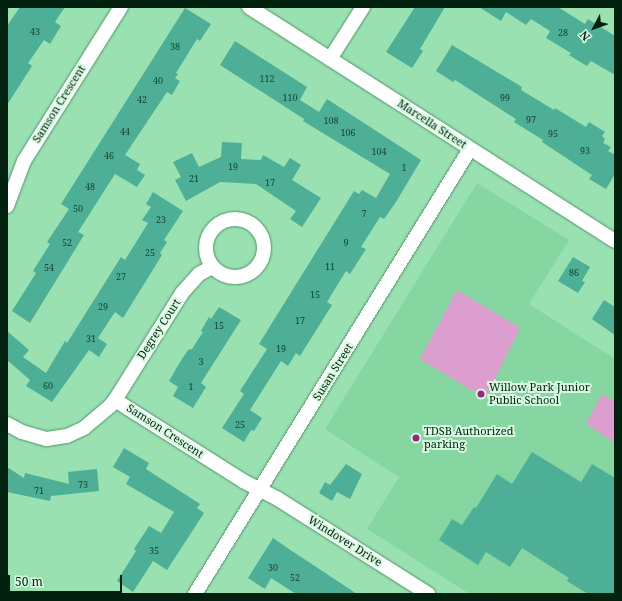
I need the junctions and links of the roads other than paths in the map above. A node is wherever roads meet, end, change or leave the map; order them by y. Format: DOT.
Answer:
graph roads {
  1 [pos="121,7"];
  2 [pos="249,7"];
  3 [pos="363,7"];
  4 [pos="330,59"];
  5 [pos="470,148"];
  6 [pos="7,206"];
  7 [pos="615,241"];
  8 [pos="212,267"];
  9 [pos="115,400"];
  10 [pos="7,424"];
  11 [pos="260,489"];
  12 [pos="195,594"];
  13 [pos="428,594"];
  1 -- 6 [label="street, Samson Crescent"];
  2 -- 4 [label="street, Marcella Street"];
  3 -- 4 [label="street"];
  4 -- 5 [label="street, Marcella Street"];
  5 -- 7 [label="street, Marcella Street"];
  5 -- 11 [label="street, Susan Street"];
  8 -- 8 [label="street"];
  8 -- 9 [label="street, Degrey Court"];
  9 -- 10 [label="street, Samson Crescent"];
  9 -- 11 [label="street, Samson Crescent"];
  11 -- 12 [label="street, Susan Street"];
  11 -- 13 [label="street, Windover Drive"];
}
